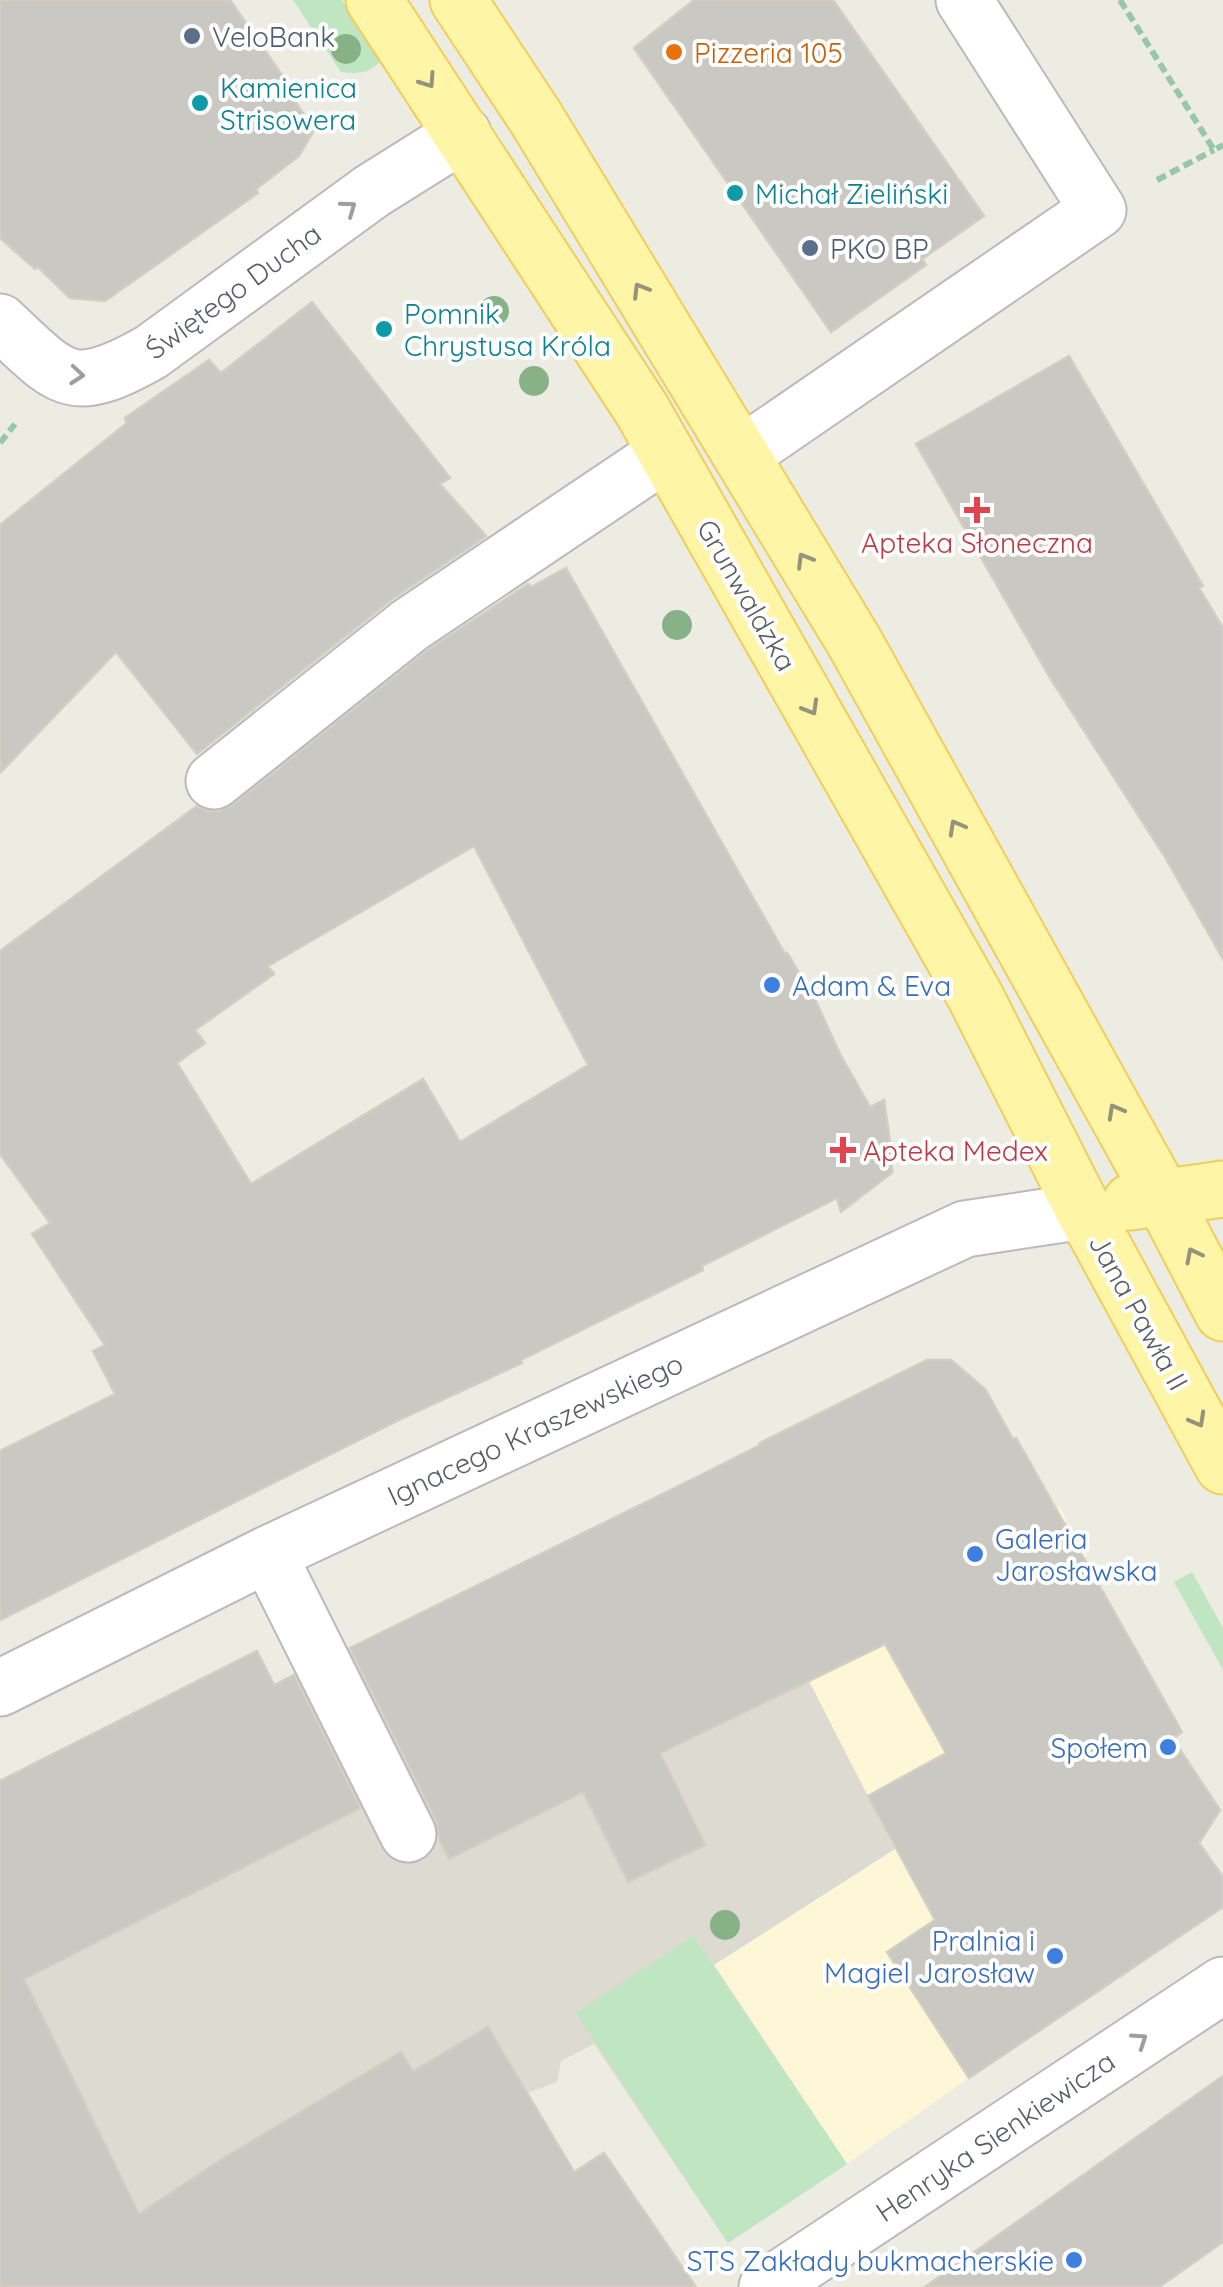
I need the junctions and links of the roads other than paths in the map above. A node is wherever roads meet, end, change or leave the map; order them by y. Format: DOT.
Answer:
graph roads {
  1 [pos="374,0"];
  2 [pos="458,0"];
  3 [pos="964,0"];
  4 [pos="463,134"];
  5 [pos="0,322"];
  6 [pos="666,452"];
  7 [pos="741,455"];
  8 [pos="214,781"];
  9 [pos="1223,1189"];
  10 [pos="1162,1196"];
  11 [pos="1084,1211"];
  12 [pos="1223,1313"];
  13 [pos="1223,1466"];
  14 [pos="268,1554"];
  15 [pos="0,1688"];
  16 [pos="408,1834"];
  17 [pos="1223,1985"];
  18 [pos="767,2287"];
  1 -- 4 [label="main road, Grunwaldzka, one-way"];
  7 -- 2 [label="main road, one-way"];
  3 -- 7 [label="street"];
  5 -- 4 [label="street, Świętego Ducha, one-way"];
  4 -- 6 [label="main road, Grunwaldzka"];
  6 -- 8 [label="street"];
  6 -- 11 [label="main road, Grunwaldzka, one-way"];
  10 -- 7 [label="main road, one-way"];
  9 -- 10 [label="main road"];
  10 -- 11 [label="main road"];
  12 -- 10 [label="main road, one-way"];
  11 -- 13 [label="main road, Jana Pawła II, one-way"];
  11 -- 14 [label="street, Ignacego Kraszewskiego"];
  14 -- 15 [label="street, Ignacego Kraszewskiego"];
  14 -- 16 [label="street"];
  18 -- 17 [label="street, Henryka Sienkiewicza, one-way"];
}
